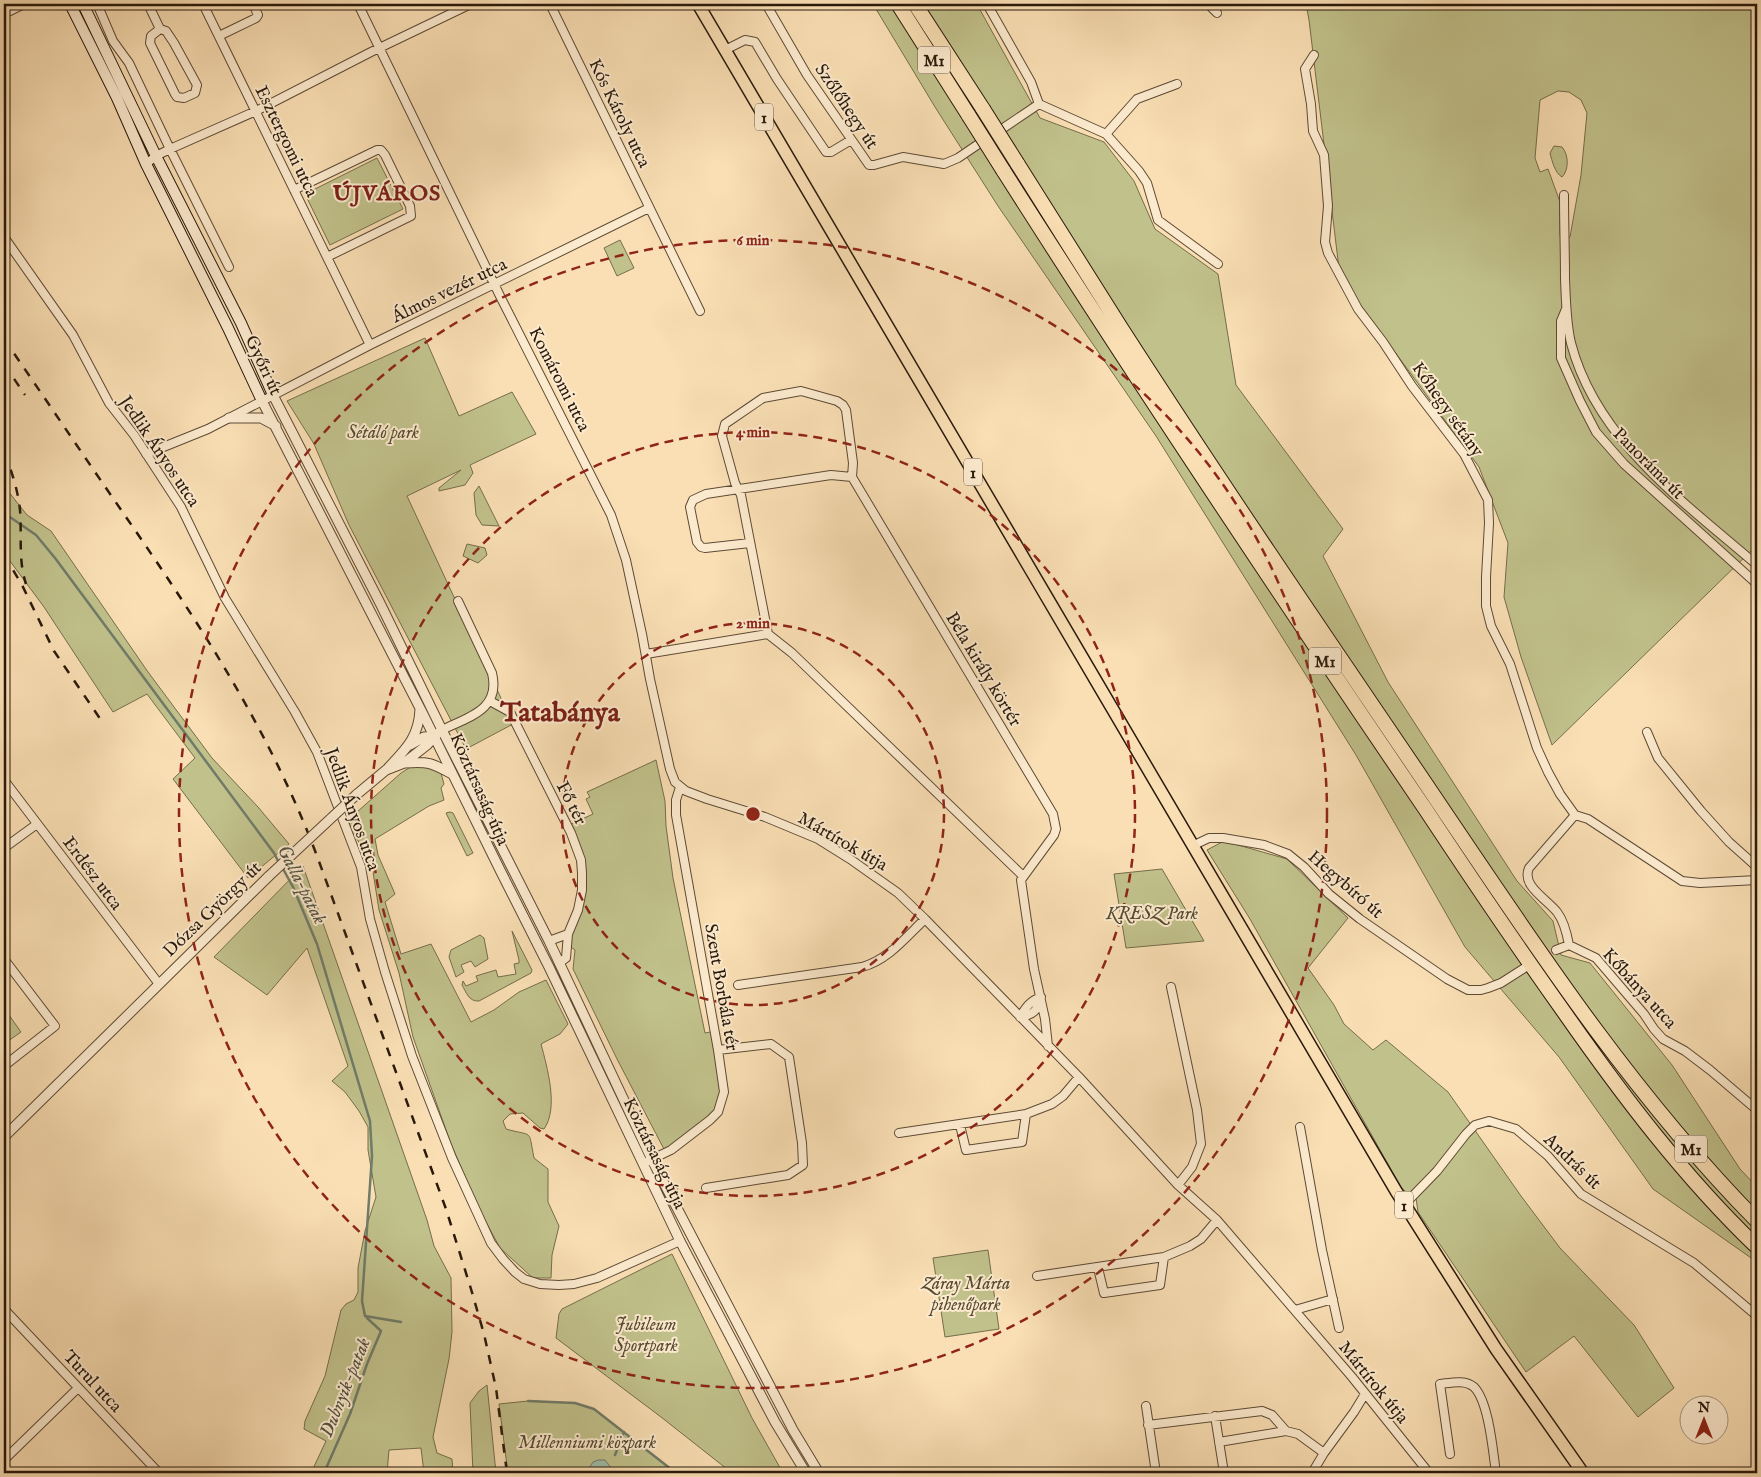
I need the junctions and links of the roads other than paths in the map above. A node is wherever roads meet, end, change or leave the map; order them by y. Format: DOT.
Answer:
graph roads {
  1 [pos="24,4"];
  2 [pos="70,4"];
  3 [pos="84,4"];
  4 [pos="148,4"];
  5 [pos="253,4"];
  6 [pos="358,4"];
  7 [pos="471,4"];
  8 [pos="550,4"];
  9 [pos="698,4"];
  10 [pos="766,4"];
  11 [pos="898,4"];
  12 [pos="915,4"];
  13 [pos="987,4"];
  14 [pos="1208,4"];
  15 [pos="205,5"];
  16 [pos="98,6"];
  17 [pos="1217,13"];
  18 [pos="4,14"];
  19 [pos="160,29"];
  20 [pos="219,36"];
  21 [pos="380,48"];
  22 [pos="724,50"];
  23 [pos="1314,55"];
  24 [pos="1177,84"];
  25 [pos="1039,104"];
  26 [pos="256,112"];
  27 [pos="1106,134"];
  28 [pos="851,140"];
  29 [pos="170,149"];
  30 [pos="156,156"];
  31 [pos="146,164"];
  32 [pos="294,190"];
  33 [pos="1564,195"];
  34 [pos="649,208"];
  35 [pos="4,237"];
  36 [pos="327,257"];
  37 [pos="1218,264"];
  38 [pos="229,267"];
  39 [pos="495,284"];
  40 [pos="1566,309"];
  41 [pos="700,311"];
  42 [pos="370,345"];
  43 [pos="273,395"];
  44 [pos="262,401"];
  45 [pos="228,418"];
  46 [pos="276,426"];
  47 [pos="146,454"];
  48 [pos="852,477"];
  49 [pos="738,489"];
  50 [pos="750,543"];
  51 [pos="1757,565"];
  52 [pos="1757,584"];
  53 [pos="458,601"];
  54 [pos="768,634"];
  55 [pos="646,654"];
  56 [pos="490,701"];
  57 [pos="420,708"];
  58 [pos="1647,732"];
  59 [pos="438,733"];
  60 [pos="410,745"];
  61 [pos="404,763"];
  62 [pos="386,770"];
  63 [pos="452,774"];
  64 [pos="4,780"];
  65 [pos="680,787"];
  66 [pos="1575,815"];
  67 [pos="37,824"];
  68 [pos="1192,846"];
  69 [pos="4,848"];
  70 [pos="1757,867"];
  71 [pos="1023,876"];
  72 [pos="1757,880"];
  73 [pos="926,919"];
  74 [pos="568,934"];
  75 [pos="549,941"];
  76 [pos="1570,945"];
  77 [pos="1556,950"];
  78 [pos="4,959"];
  79 [pos="559,963"];
  80 [pos="1526,967"];
  81 [pos="159,984"];
  82 [pos="738,985"];
  83 [pos="1171,987"];
  84 [pos="1041,997"];
  85 [pos="1020,1017"];
  86 [pos="1048,1046"];
  87 [pos="718,1050"];
  88 [pos="4,1066"];
  89 [pos="1079,1077"];
  90 [pos="1757,1110"];
  91 [pos="1026,1114"];
  92 [pos="960,1125"];
  93 [pos="1300,1127"];
  94 [pos="899,1134"];
  95 [pos="4,1137"];
  96 [pos="652,1160"];
  97 [pos="642,1164"];
  98 [pos="1178,1185"];
  99 [pos="706,1188"];
  100 [pos="1404,1205"];
  101 [pos="1217,1220"];
  102 [pos="1757,1220"];
  103 [pos="691,1235"];
  104 [pos="680,1241"];
  105 [pos="1757,1247"];
  106 [pos="1164,1257"];
  107 [pos="1098,1268"];
  108 [pos="1037,1276"];
  109 [pos="1333,1299"];
  110 [pos="4,1309"];
  111 [pos="1295,1310"];
  112 [pos="1757,1316"];
  113 [pos="1339,1328"];
  114 [pos="78,1388"];
  115 [pos="1365,1394"];
  116 [pos="1146,1406"];
  117 [pos="1215,1416"];
  118 [pos="1148,1425"];
  119 [pos="1286,1431"];
  120 [pos="1219,1442"];
  121 [pos="1324,1453"];
  122 [pos="1450,1454"];
  123 [pos="4,1460"];
  124 [pos="156,1472"];
  125 [pos="806,1473"];
  126 [pos="819,1473"];
  127 [pos="1156,1473"];
  128 [pos="1224,1473"];
  129 [pos="1312,1473"];
  130 [pos="1429,1473"];
  131 [pos="1496,1473"];
  132 [pos="1583,1473"];
  1 -- 18 [label="street"];
  2 -- 31 [label="main road, Győri út"];
  3 -- 30 [label="main road, Győri út"];
  4 -- 19 [label="street"];
  5 -- 20 [label="street"];
  6 -- 21 [label="street, Komáromi utca"];
  7 -- 21 [label="street"];
  8 -- 34 [label="street, Kós Károly utca"];
  9 -- 22 [label="main road, 1"];
  10 -- 28 [label="street, Szőlőhegy út"];
  11 -- 105 [label="highway, M1, bridge"];
  12 -- 102 [label="highway, M1, bridge"];
  13 -- 25 [label="street"];
  14 -- 17 [label="street"];
  15 -- 20 [label="street, Esztergomi utca"];
  16 -- 29 [label="street"];
  19 -- 19 [label="street"];
  20 -- 26 [label="street, Esztergomi utca"];
  21 -- 26 [label="street"];
  21 -- 39 [label="street, Komáromi utca"];
  22 -- 28 [label="street"];
  22 -- 68 [label="main road, 1"];
  23 -- 66 [label="street, Kőhegy sétány"];
  24 -- 27 [label="street"];
  25 -- 27 [label="street"];
  25 -- 28 [label="street, Szőlőhegy út"];
  26 -- 29 [label="street"];
  26 -- 32 [label="street, Esztergomi utca"];
  27 -- 37 [label="street"];
  29 -- 30 [label="street"];
  29 -- 38 [label="street"];
  30 -- 31 [label="street"];
  30 -- 43 [label="main road, Győri út"];
  31 -- 44 [label="main road, Győri út"];
  32 -- 36 [label="street, Esztergomi utca"];
  32 -- 36 [label="street"];
  33 -- 40 [label="street, Panoráma út"];
  34 -- 39 [label="street, Álmos vezér utca"];
  34 -- 41 [label="street, Kós Károly utca"];
  35 -- 47 [label="street, Jedlik Ányos utca"];
  36 -- 42 [label="street, Esztergomi utca"];
  39 -- 42 [label="street, Álmos vezér utca"];
  39 -- 55 [label="street, Komáromi utca"];
  40 -- 51 [label="street, Panoráma út"];
  40 -- 52 [label="street, Panoráma út"];
  42 -- 43 [label="street, Álmos vezér utca"];
  43 -- 44 [label="street, Álmos vezér utca"];
  43 -- 59 [label="street, Győri út"];
  44 -- 45 [label="street, Álmos vezér utca"];
  44 -- 46 [label="street, Győri út"];
  45 -- 46 [label="street"];
  45 -- 47 [label="street, Álmos vezér utca"];
  46 -- 57 [label="street, Győri út"];
  47 -- 104 [label="street, Jedlik Ányos utca"];
  48 -- 49 [label="street"];
  48 -- 49 [label="street, Béla király körtér"];
  48 -- 71 [label="street, Béla király körtér"];
  49 -- 50 [label="street, Béla király körtér"];
  49 -- 50 [label="street"];
  50 -- 54 [label="street, Béla király körtér"];
  53 -- 56 [label="street"];
  54 -- 55 [label="street"];
  54 -- 71 [label="street"];
  55 -- 65 [label="street, Komáromi utca"];
  56 -- 59 [label="street"];
  56 -- 74 [label="street, Fő tér"];
  57 -- 59 [label="street, Győri út"];
  57 -- 60 [label="street"];
  58 -- 70 [label="street"];
  59 -- 60 [label="street"];
  59 -- 61 [label="street, Dózsa György út"];
  59 -- 63 [label="street, Köztársaság útja"];
  59 -- 75 [label="street, Köztársaság útja"];
  60 -- 62 [label="street"];
  61 -- 62 [label="street, Dózsa György út"];
  61 -- 63 [label="street"];
  62 -- 81 [label="street, Dózsa György út, bridge"];
  63 -- 97 [label="street, Köztársaság útja"];
  64 -- 67 [label="street, Erdész utca"];
  65 -- 73 [label="street, Mártírok útja"];
  65 -- 87 [label="street, Szent Borbála tér"];
  66 -- 72 [label="street"];
  66 -- 76 [label="street"];
  67 -- 69 [label="street"];
  67 -- 81 [label="street, Erdész utca"];
  68 -- 80 [label="street, Hegybíró út"];
  68 -- 100 [label="main road, 1"];
  71 -- 84 [label="street"];
  73 -- 82 [label="street"];
  73 -- 85 [label="street, Mártírok útja"];
  74 -- 75 [label="street"];
  74 -- 79 [label="street, Fő tér"];
  75 -- 79 [label="street, Köztársaság útja"];
  76 -- 77 [label="street"];
  76 -- 90 [label="street, Kőbánya utca"];
  78 -- 88 [label="street"];
  79 -- 96 [label="street, Köztársaság útja"];
  81 -- 95 [label="street, Dózsa György út"];
  83 -- 98 [label="street"];
  84 -- 85 [label="street"];
  84 -- 86 [label="street"];
  85 -- 86 [label="street, Mártírok útja"];
  86 -- 89 [label="street, Mártírok útja"];
  87 -- 96 [label="street, Szent Borbála tér"];
  87 -- 99 [label="street"];
  89 -- 91 [label="street"];
  89 -- 98 [label="street, Mártírok útja"];
  91 -- 92 [label="street"];
  91 -- 92 [label="street"];
  92 -- 94 [label="street"];
  93 -- 109 [label="street, Mártírok útja"];
  96 -- 97 [label="street, Szent Borbála tér"];
  96 -- 103 [label="street, Köztársaság útja"];
  97 -- 104 [label="street, Köztársaság útja"];
  98 -- 101 [label="street, Mártírok útja"];
  100 -- 112 [label="street, András út"];
  100 -- 132 [label="main road, 1"];
  101 -- 106 [label="street"];
  101 -- 111 [label="street, Mártírok útja"];
  103 -- 104 [label="street"];
  103 -- 126 [label="street, Köztársaság útja"];
  104 -- 125 [label="street, Köztársaság útja"];
  106 -- 107 [label="street"];
  106 -- 107 [label="street"];
  107 -- 108 [label="street"];
  109 -- 111 [label="street"];
  109 -- 113 [label="street, Mártírok útja"];
  110 -- 114 [label="street, Turul utca"];
  111 -- 115 [label="street, Mártírok útja"];
  114 -- 123 [label="street"];
  114 -- 124 [label="street, Turul utca"];
  115 -- 121 [label="street"];
  115 -- 130 [label="street, Mártírok útja"];
  116 -- 118 [label="street"];
  117 -- 118 [label="street"];
  117 -- 119 [label="street"];
  117 -- 120 [label="street"];
  118 -- 127 [label="street"];
  119 -- 120 [label="street"];
  119 -- 121 [label="street"];
  120 -- 128 [label="street"];
  121 -- 129 [label="street"];
  122 -- 131 [label="street"];
}
